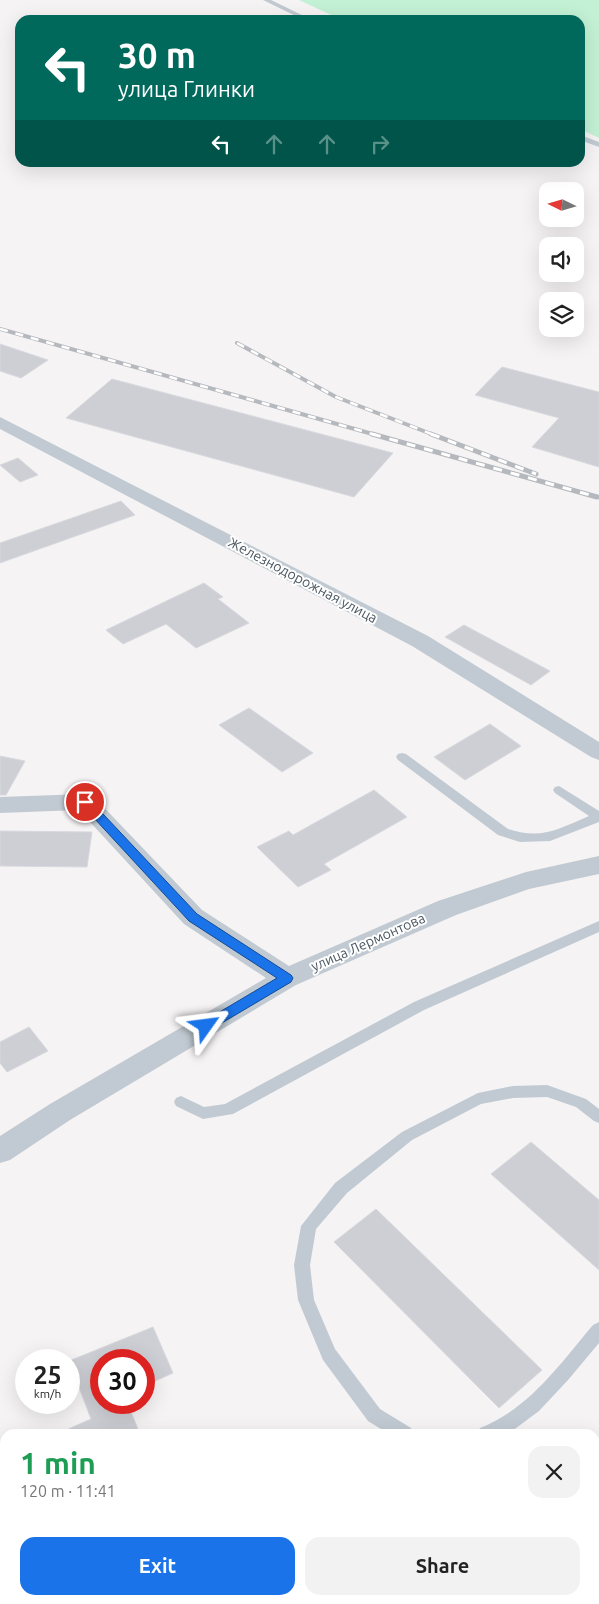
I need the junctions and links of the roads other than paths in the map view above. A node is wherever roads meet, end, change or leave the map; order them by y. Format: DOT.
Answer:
graph roads {
  1 [pos="266,0"];
  2 [pos="298,15"];
  3 [pos="585,139"];
  4 [pos="599,145"];
  5 [pos="0,422"];
  6 [pos="599,752"];
  7 [pos="402,757"];
  8 [pos="559,790"];
  9 [pos="0,805"];
  10 [pos="599,817"];
  11 [pos="599,865"];
  12 [pos="599,926"];
  13 [pos="286,978"];
  14 [pos="181,1102"];
  15 [pos="599,1117"];
  16 [pos="0,1151"];
  17 [pos="599,1330"];
  18 [pos="397,1429"];
  19 [pos="500,1429"];
  1 -- 2 [label="lane"];
  3 -- 4 [label="lane"];
  5 -- 6 [label="street, Железнодорожная улица"];
  7 -- 10 [label="lane"];
  8 -- 10 [label="lane"];
  9 -- 13 [label="street"];
  11 -- 13 [label="street, улица Лермонтова"];
  12 -- 14 [label="lane"];
  13 -- 16 [label="street, улица Лермонтова"];
  15 -- 18 [label="lane"];
  17 -- 19 [label="lane"];
}
